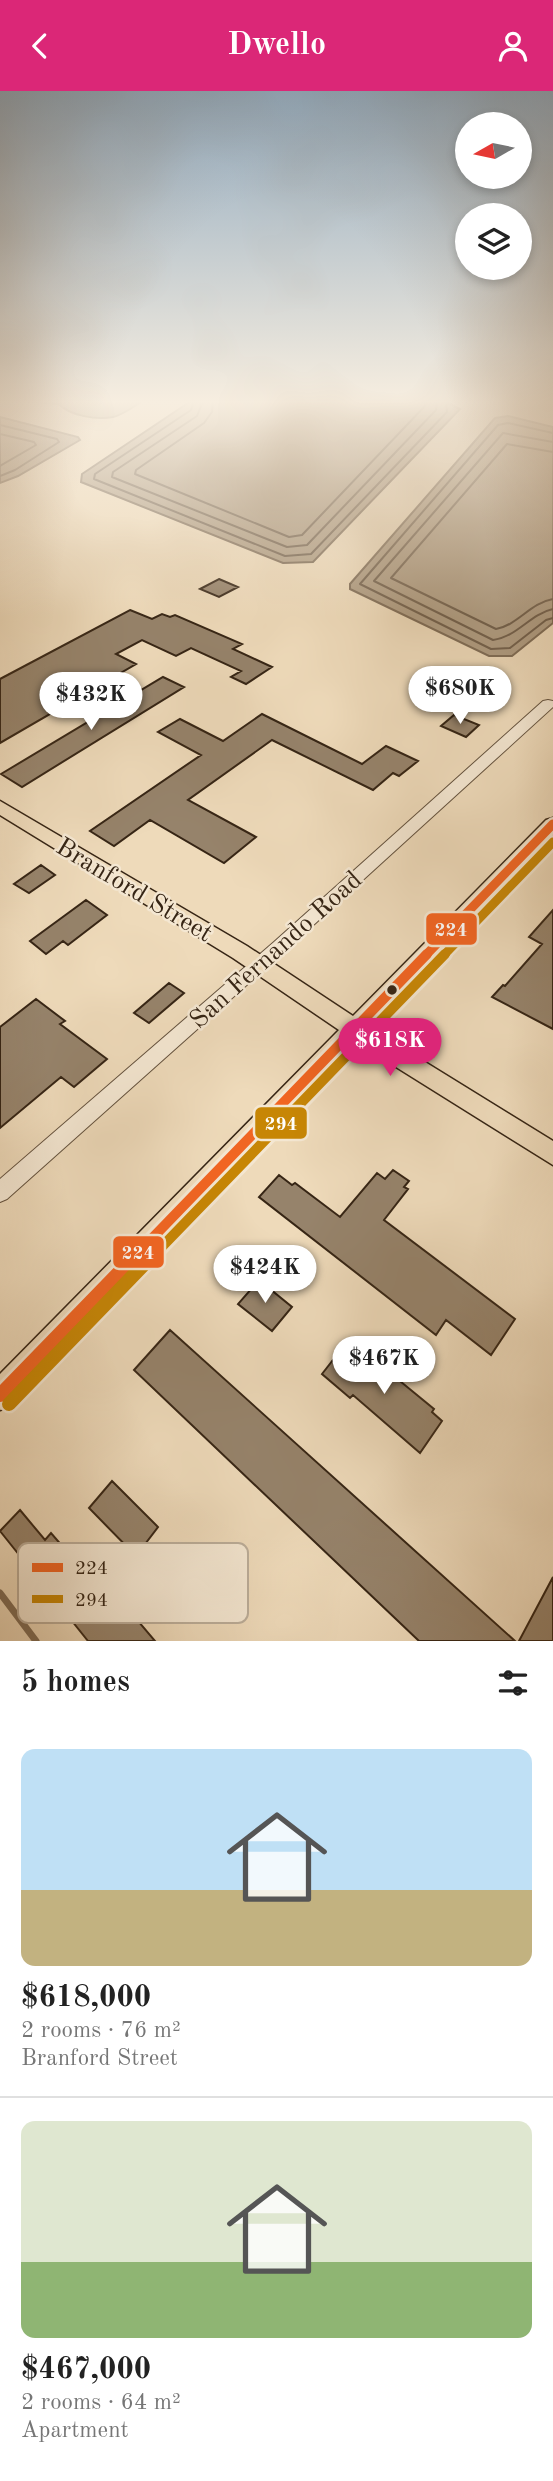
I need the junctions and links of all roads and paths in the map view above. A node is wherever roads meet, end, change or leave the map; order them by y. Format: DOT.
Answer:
graph roads {
  1 [pos="548,704"];
  2 [pos="0,807"];
  3 [pos="553,824"];
  4 [pos="257,965"];
  5 [pos="354,1029"];
  6 [pos="553,1154"];
  7 [pos="0,1192"];
  8 [pos="0,1395"];
  1 -- 4 [label="street, San Fernando Road"];
  2 -- 4 [label="main road, Branford Street"];
  3 -- 5 [label="main road"];
  4 -- 5 [label="main road, Branford Street"];
  4 -- 7 [label="street, San Fernando Road"];
  5 -- 6 [label="main road, Branford Street"];
  5 -- 8 [label="main road"];
}
